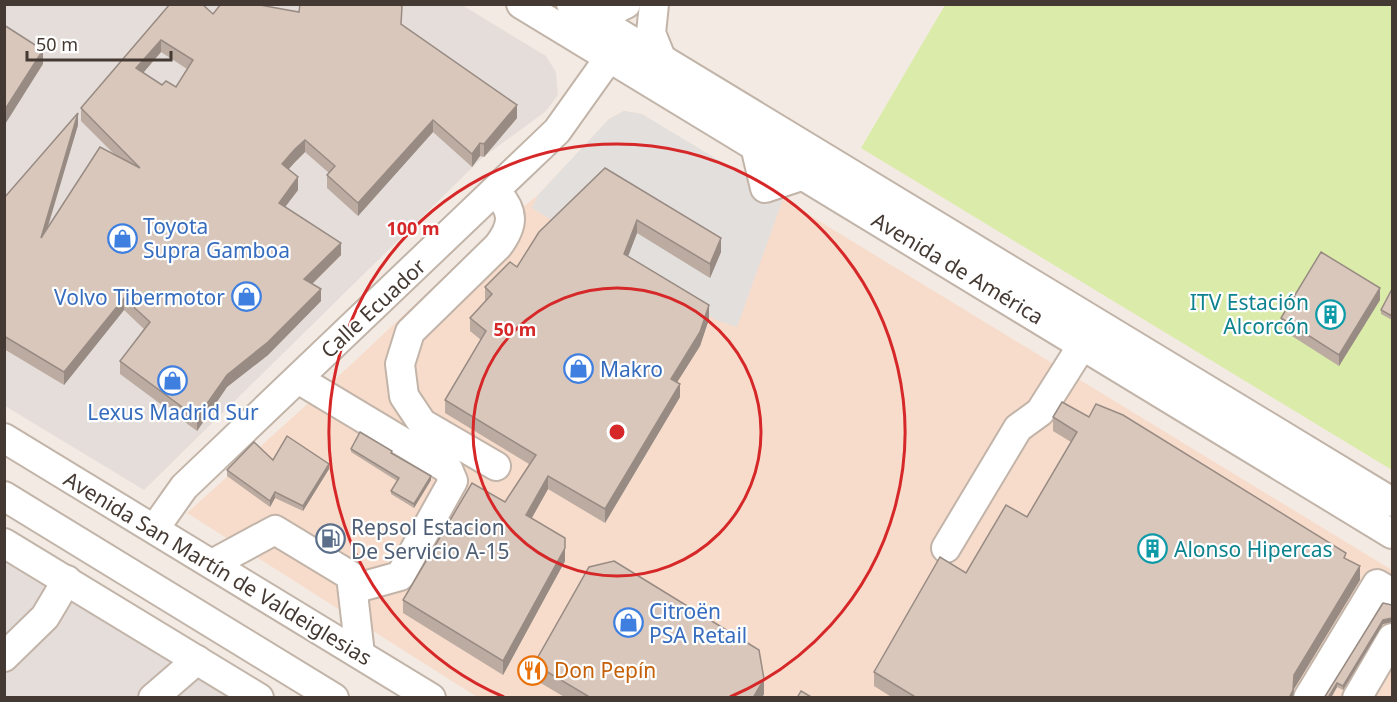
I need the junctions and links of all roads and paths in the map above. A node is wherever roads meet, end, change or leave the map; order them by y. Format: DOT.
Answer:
graph roads {
  1 [pos="521,4"];
  2 [pos="626,4"];
  3 [pos="654,4"];
  4 [pos="579,9"];
  5 [pos="609,58"];
  6 [pos="662,58"];
  7 [pos="495,191"];
  8 [pos="1083,344"];
  9 [pos="298,379"];
  10 [pos="4,438"];
  11 [pos="496,466"];
  12 [pos="4,496"];
  13 [pos="1392,502"];
  14 [pos="155,528"];
  15 [pos="1392,534"];
  16 [pos="4,543"];
  17 [pos="946,548"];
  18 [pos="212,564"];
  19 [pos="67,580"];
  20 [pos="353,589"];
  21 [pos="1392,593"];
  22 [pos="1392,638"];
  23 [pos="360,654"];
  24 [pos="4,657"];
  25 [pos="197,660"];
  26 [pos="1392,676"];
  27 [pos="239,693"];
  28 [pos="153,698"];
  29 [pos="334,698"];
  30 [pos="431,698"];
  31 [pos="1308,698"];
  32 [pos="1359,698"];
  1 -- 5 [label="street, Avenida de América"];
  2 -- 4 [label="street"];
  3 -- 6 [label="street"];
  4 -- 6 [label="street, Avenida de América"];
  5 -- 7 [label="street, Calle Ecuador"];
  5 -- 8 [label="street, Avenida de América"];
  6 -- 13 [label="street, Avenida de América"];
  7 -- 9 [label="street, Calle Ecuador"];
  7 -- 11 [label="street"];
  8 -- 15 [label="street, Avenida de América"];
  8 -- 17 [label="street"];
  9 -- 14 [label="street, Calle Ecuador"];
  9 -- 20 [label="street"];
  10 -- 14 [label="street, Avenida San Martín de Valdeiglesias"];
  12 -- 29 [label="street"];
  14 -- 18 [label="street, Avenida San Martín de Valdeiglesias"];
  16 -- 19 [label="street"];
  18 -- 20 [label="street"];
  18 -- 23 [label="street, Avenida San Martín de Valdeiglesias"];
  19 -- 24 [label="street"];
  19 -- 25 [label="street"];
  20 -- 23 [label="street"];
  21 -- 31 [label="street"];
  22 -- 32 [label="street"];
  23 -- 30 [label="street, Avenida San Martín de Valdeiglesias"];
  25 -- 27 [label="street"];
  25 -- 28 [label="street"];
  26 -- 32 [label="street"];
}
